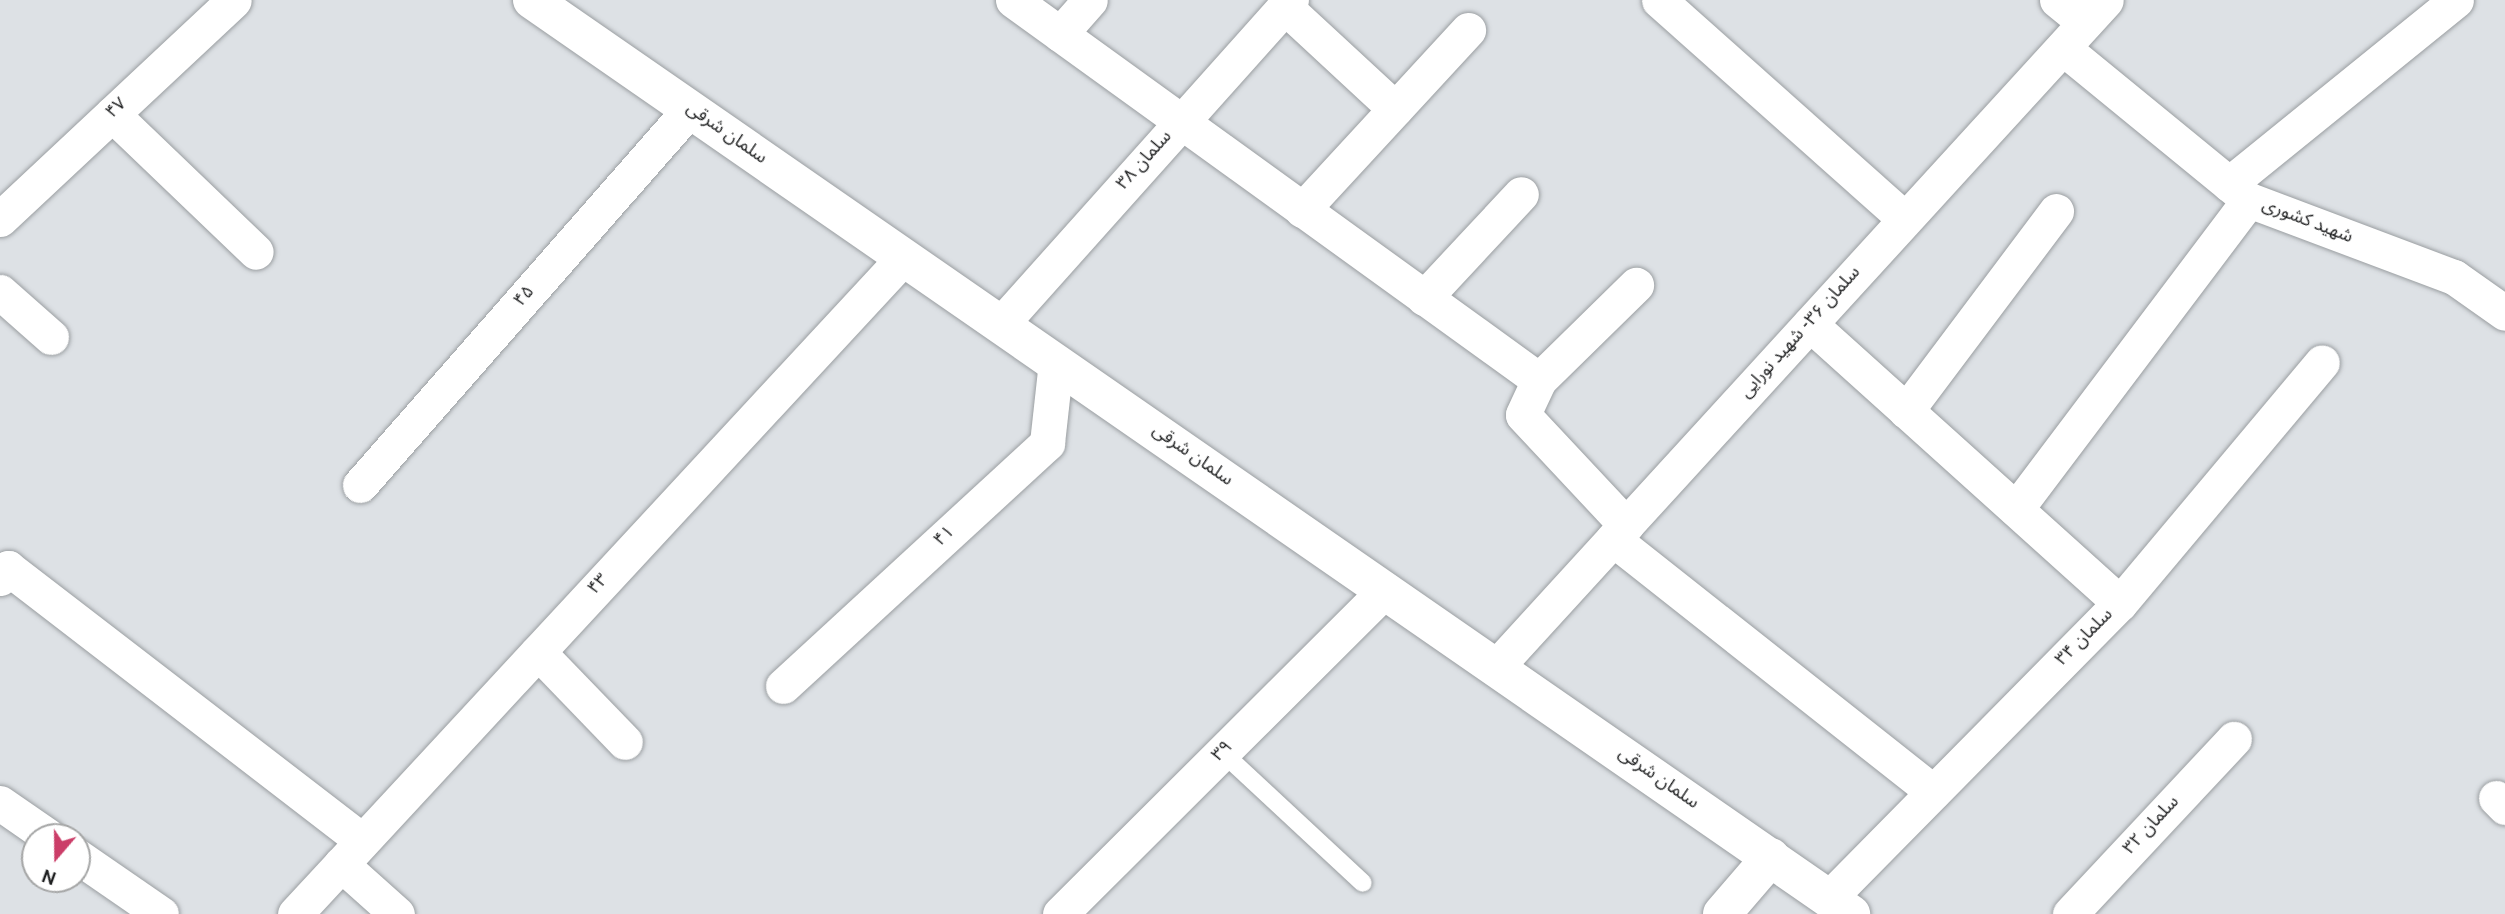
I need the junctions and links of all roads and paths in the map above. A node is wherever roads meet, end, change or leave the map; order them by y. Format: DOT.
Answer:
graph roads {
  1 [pos="234,0"];
  2 [pos="532,0"];
  3 [pos="1013,0"];
  4 [pos="1090,0"];
  5 [pos="1659,0"];
  6 [pos="2057,0"];
  7 [pos="2456,0"];
  8 [pos="1288,3"];
  9 [pos="2085,23"];
  10 [pos="1468,30"];
  11 [pos="1060,34"];
  12 [pos="690,109"];
  13 [pos="1395,109"];
  14 [pos="112,114"];
  15 [pos="1180,122"];
  16 [pos="2239,192"];
  17 [pos="1521,194"];
  18 [pos="1302,210"];
  19 [pos="2056,211"];
  20 [pos="0,219"];
  21 [pos="1905,219"];
  22 [pos="256,252"];
  23 [pos="904,257"];
  24 [pos="1636,285"];
  25 [pos="0,292"];
  26 [pos="1424,298"];
  27 [pos="2505,313"];
  28 [pos="1000,324"];
  29 [pos="1810,324"];
  30 [pos="51,337"];
  31 [pos="1056,362"];
  32 [pos="2322,362"];
  33 [pos="1539,380"];
  34 [pos="1906,411"];
  35 [pos="360,485"];
  36 [pos="2016,509"];
  37 [pos="1620,532"];
  38 [pos="0,578"];
  39 [pos="1385,590"];
  40 [pos="2120,603"];
  41 [pos="538,652"];
  42 [pos="1497,666"];
  43 [pos="783,686"];
  44 [pos="2234,739"];
  45 [pos="625,742"];
  46 [pos="1222,752"];
  47 [pos="1933,792"];
  48 [pos="0,803"];
  49 [pos="29,823"];
  50 [pos="352,853"];
  51 [pos="1771,857"];
  52 [pos="91,866"];
  53 [pos="1363,883"];
  54 [pos="1824,904"];
  55 [pos="161,914"];
  56 [pos="295,914"];
  57 [pos="397,914"];
  58 [pos="1060,914"];
  59 [pos="1722,914"];
  60 [pos="2070,914"];
  1 -- 14 [label="street, ۴۷"];
  2 -- 12 [label="main road, سلمان شرقی"];
  3 -- 11 [label="street"];
  4 -- 11 [label="street"];
  5 -- 21 [label="street"];
  6 -- 9 [label="street, شهید کشوری"];
  7 -- 16 [label="street"];
  8 -- 13 [label="street"];
  8 -- 15 [label="street, سلمان ۳۸"];
  9 -- 16 [label="street, شهید کشوری"];
  9 -- 21 [label="street, سلمان ۳۶- شهید نورایی"];
  10 -- 13 [label="street"];
  11 -- 15 [label="street"];
  12 -- 23 [label="main road, سلمان شرقی"];
  12 -- 35 [label="street, ۴۵"];
  13 -- 18 [label="street"];
  14 -- 20 [label="street, ۴۷"];
  14 -- 22 [label="street"];
  15 -- 18 [label="street"];
  15 -- 28 [label="street, سلمان ۳۸"];
  16 -- 27 [label="street, شهید کشوری"];
  16 -- 36 [label="street"];
  17 -- 26 [label="street"];
  18 -- 26 [label="street"];
  19 -- 34 [label="street"];
  21 -- 29 [label="street, سلمان ۳۶- شهید نورایی"];
  23 -- 28 [label="main road, سلمان شرقی"];
  23 -- 41 [label="street, ۴۳"];
  24 -- 33 [label="street"];
  25 -- 30 [label="street"];
  26 -- 33 [label="street"];
  28 -- 31 [label="main road, سلمان شرقی"];
  29 -- 34 [label="street"];
  29 -- 37 [label="street, سلمان ۳۶- شهید نورایی"];
  31 -- 39 [label="main road, سلمان شرقی"];
  31 -- 43 [label="street, ۴۱"];
  32 -- 40 [label="street, سلمان ۳۴"];
  33 -- 37 [label="street"];
  34 -- 36 [label="street"];
  36 -- 40 [label="street"];
  37 -- 42 [label="street, سلمان ۳۶- شهید نورایی"];
  37 -- 47 [label="street"];
  38 -- 50 [label="street"];
  39 -- 42 [label="main road, سلمان شرقی"];
  39 -- 46 [label="street, ۳۹"];
  40 -- 47 [label="street, سلمان ۳۴"];
  41 -- 45 [label="street"];
  41 -- 50 [label="street, ۴۳"];
  42 -- 51 [label="main road, سلمان شرقی"];
  44 -- 60 [label="street, سلمان ۳۲"];
  46 -- 53 [label="lane"];
  46 -- 58 [label="street, ۳۹"];
  47 -- 54 [label="street, سلمان ۳۴"];
  48 -- 49 [label="street"];
  50 -- 56 [label="street, ۴۳"];
  50 -- 57 [label="street"];
  51 -- 54 [label="main road, سلمان شرقی"];
  51 -- 59 [label="main road"];
  52 -- 55 [label="street"];
}
